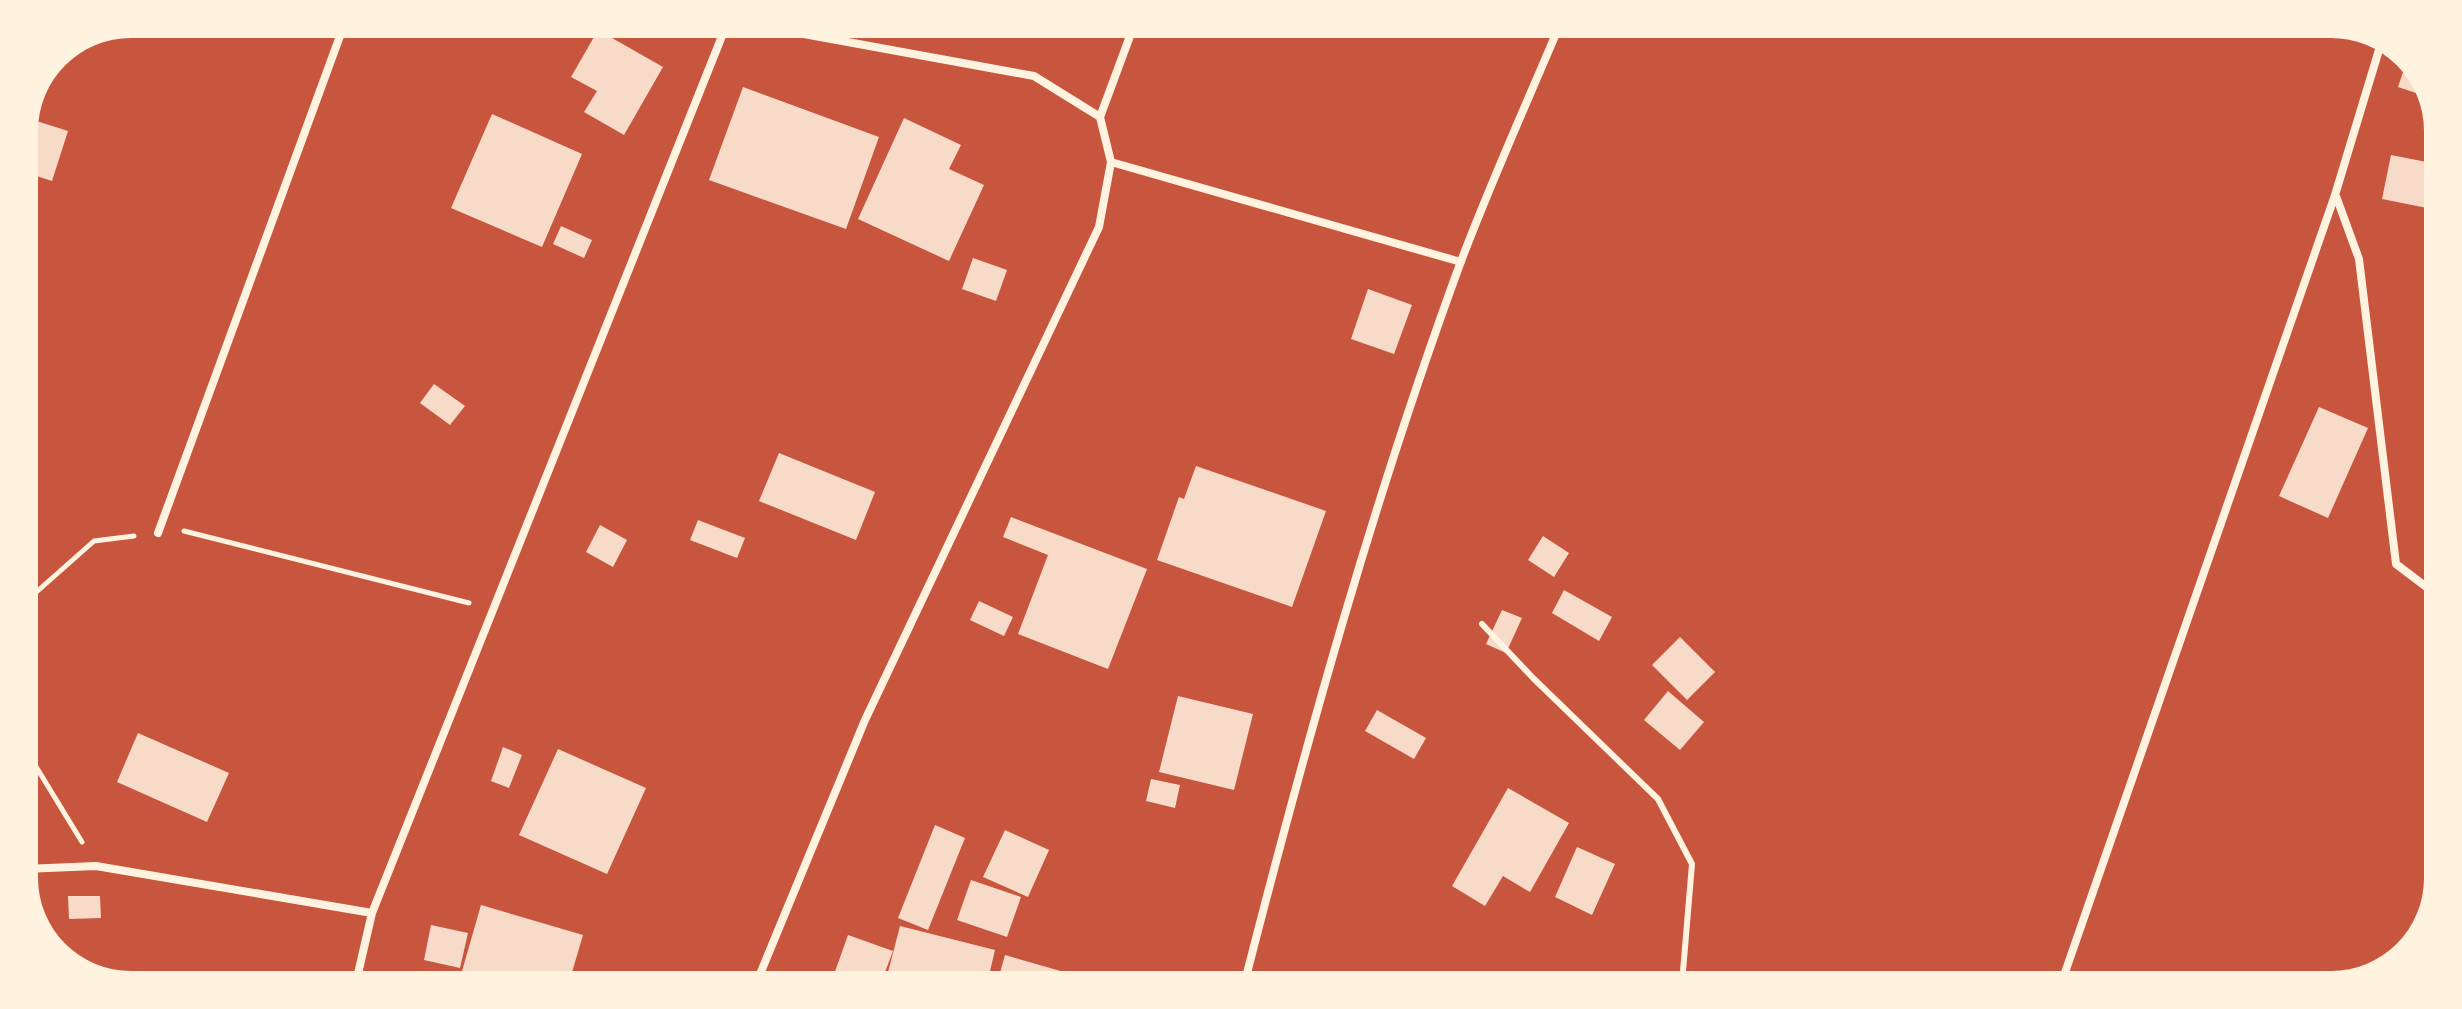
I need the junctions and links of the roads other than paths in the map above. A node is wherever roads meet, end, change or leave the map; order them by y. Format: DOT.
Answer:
graph roads {
  1 [pos="339,38"];
  2 [pos="721,38"];
  3 [pos="826,38"];
  4 [pos="1129,38"];
  5 [pos="1554,38"];
  6 [pos="2379,51"];
  7 [pos="1100,117"];
  8 [pos="1111,162"];
  9 [pos="2335,195"];
  10 [pos="1461,262"];
  11 [pos="158,533"];
  12 [pos="2424,585"];
  13 [pos="1482,624"];
  14 [pos="38,868"];
  15 [pos="372,913"];
  16 [pos="359,971"];
  17 [pos="761,971"];
  18 [pos="1248,971"];
  19 [pos="1683,971"];
  20 [pos="2066,971"];
  1 -- 11 [label="street"];
  2 -- 15 [label="street"];
  3 -- 7 [label="street"];
  4 -- 7 [label="street"];
  5 -- 10 [label="street"];
  6 -- 9 [label="street"];
  7 -- 8 [label="street"];
  8 -- 10 [label="street"];
  8 -- 17 [label="street"];
  9 -- 12 [label="street"];
  9 -- 20 [label="street"];
  10 -- 18 [label="street"];
  13 -- 19 [label="lane"];
  14 -- 15 [label="street"];
  15 -- 16 [label="street"];
}
